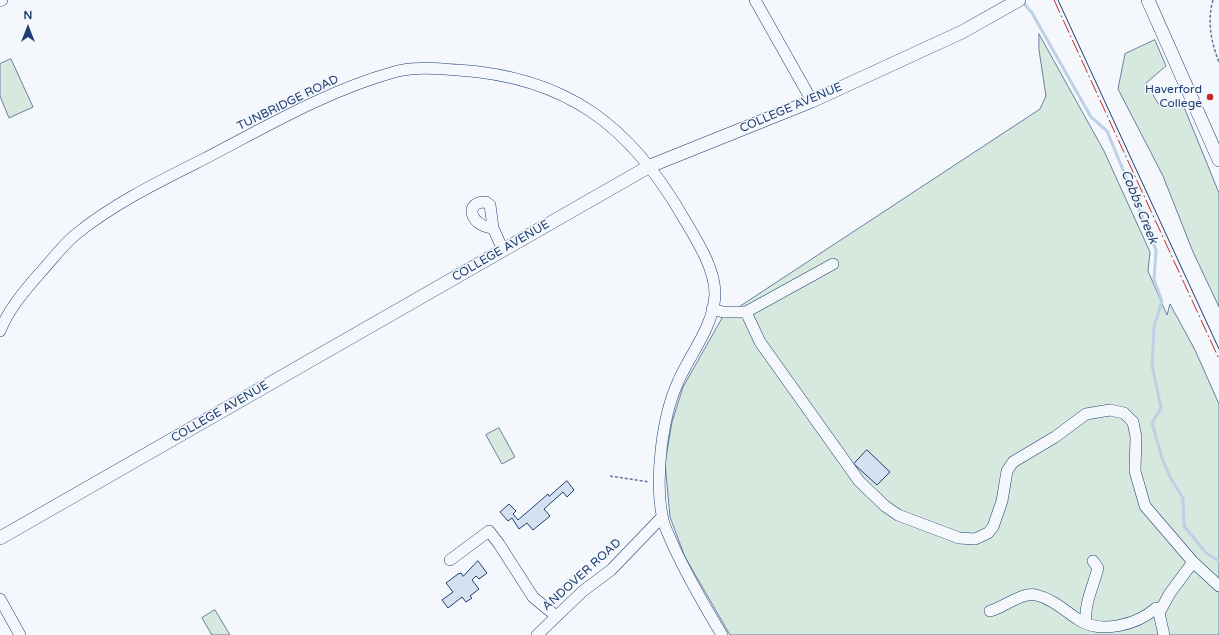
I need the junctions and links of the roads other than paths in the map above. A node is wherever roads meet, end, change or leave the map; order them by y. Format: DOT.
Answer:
graph roads {
  1 [pos="755,0"];
  2 [pos="1019,0"];
  3 [pos="1148,0"];
  4 [pos="812,101"];
  5 [pos="1219,160"];
  6 [pos="650,166"];
  7 [pos="493,228"];
  8 [pos="503,250"];
  9 [pos="833,264"];
  10 [pos="712,309"];
  11 [pos="746,312"];
  12 [pos="0,331"];
  13 [pos="662,517"];
  14 [pos="0,538"];
  15 [pos="450,560"];
  16 [pos="1093,561"];
  17 [pos="1193,562"];
  18 [pos="1219,586"];
  19 [pos="0,600"];
  20 [pos="990,611"];
  21 [pos="1159,613"];
  22 [pos="556,616"];
  23 [pos="1086,623"];
  24 [pos="20,635"];
  25 [pos="537,635"];
  26 [pos="722,635"];
  27 [pos="1164,635"];
  1 -- 4 [label="street"];
  2 -- 4 [label="main road, COLLEGE AVENUE"];
  3 -- 5 [label="main road"];
  4 -- 6 [label="main road, COLLEGE AVENUE"];
  6 -- 8 [label="main road, COLLEGE AVENUE"];
  6 -- 10 [label="street, TUNBRIDGE ROAD"];
  6 -- 12 [label="street, TUNBRIDGE ROAD"];
  7 -- 8 [label="street"];
  8 -- 14 [label="main road, COLLEGE AVENUE"];
  9 -- 11 [label="street"];
  10 -- 11 [label="street"];
  10 -- 13 [label="street, TUNBRIDGE ROAD"];
  11 -- 17 [label="street"];
  13 -- 22 [label="street, ANDOVER ROAD"];
  13 -- 26 [label="street, TUNBRIDGE ROAD"];
  15 -- 22 [label="street"];
  16 -- 23 [label="street"];
  17 -- 18 [label="street"];
  17 -- 21 [label="street"];
  19 -- 24 [label="street"];
  20 -- 23 [label="street"];
  21 -- 23 [label="street"];
  21 -- 27 [label="street"];
  22 -- 25 [label="street, ANDOVER ROAD"];
}
